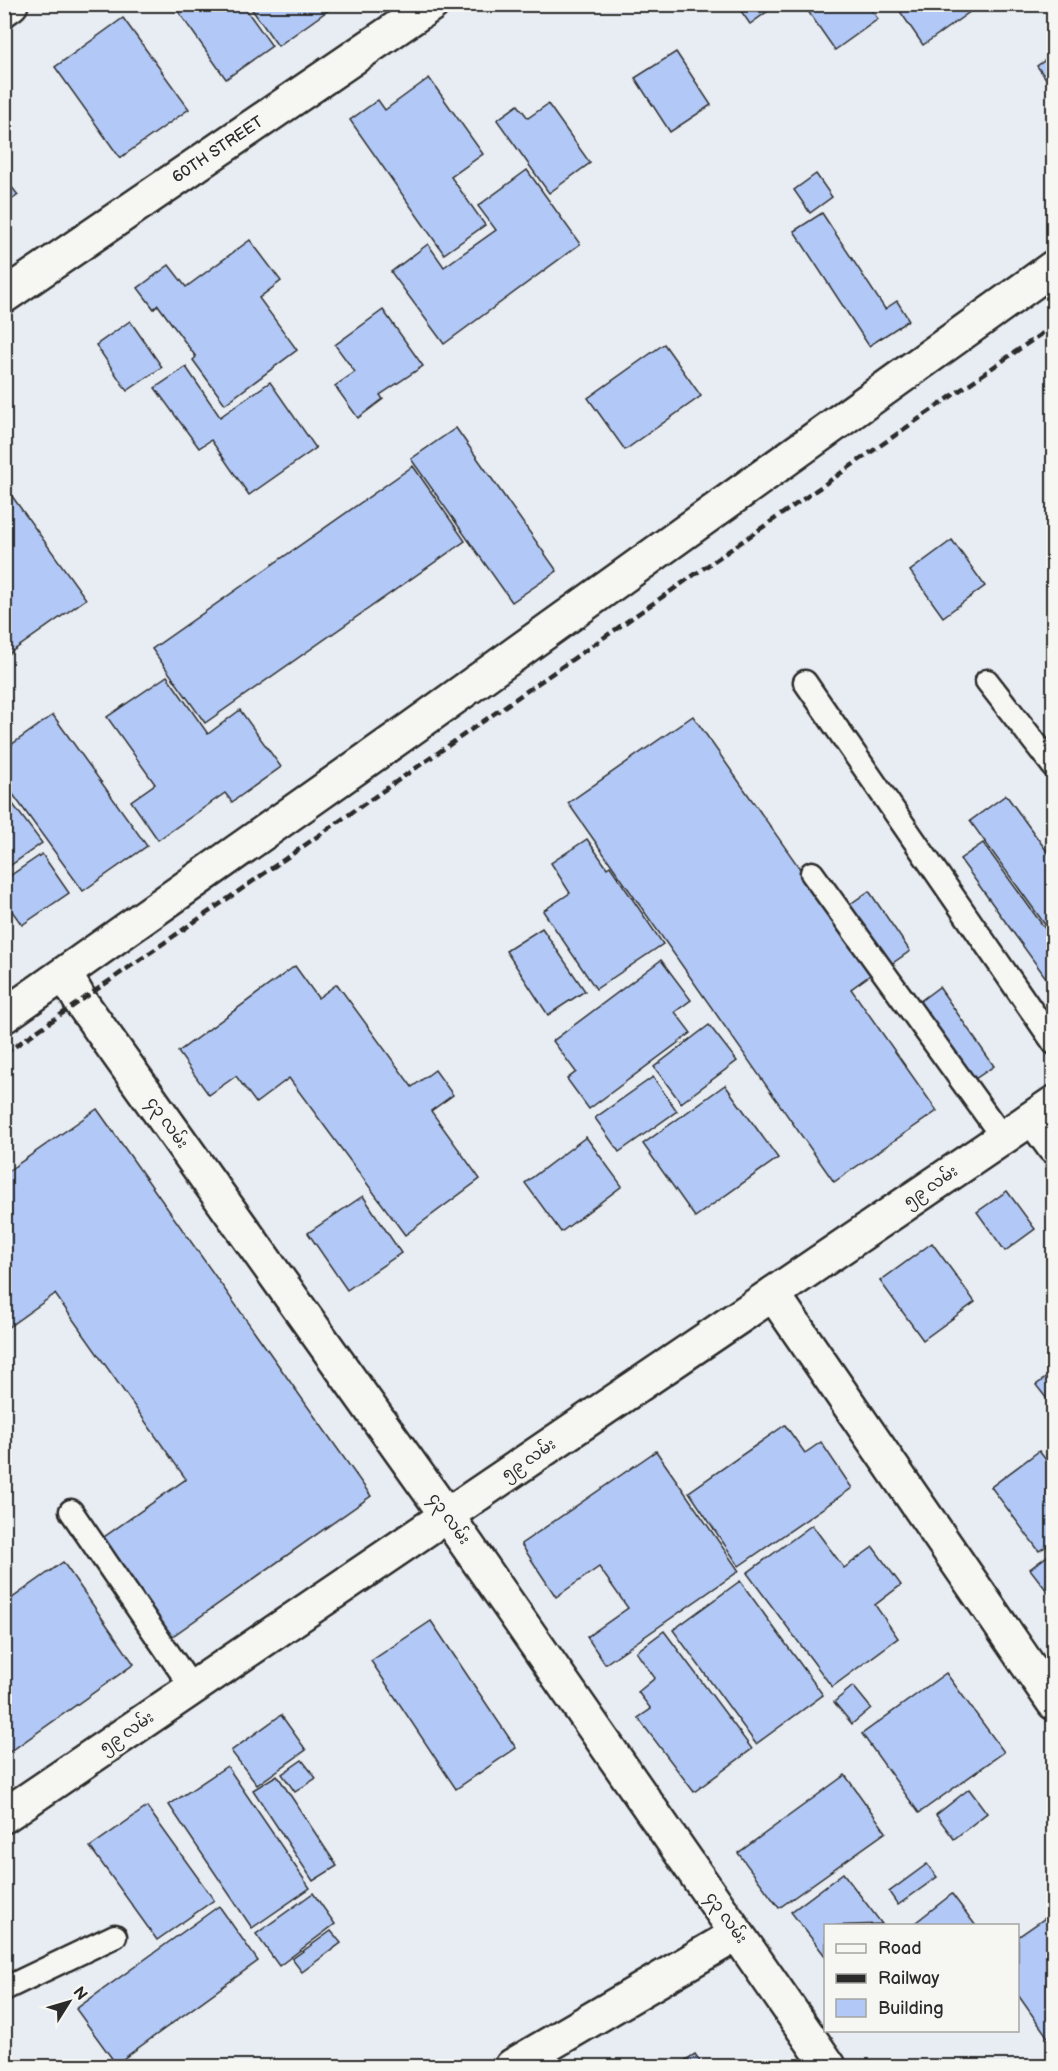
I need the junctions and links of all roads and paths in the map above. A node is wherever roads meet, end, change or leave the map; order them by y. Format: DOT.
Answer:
graph roads {
  1 [pos="11,4"];
  2 [pos="432,4"];
  3 [pos="4,9"];
  4 [pos="1053,267"];
  5 [pos="4,296"];
  6 [pos="987,681"];
  7 [pos="804,682"];
  8 [pos="1053,767"];
  9 [pos="812,873"];
  10 [pos="65,974"];
  11 [pos="4,1016"];
  12 [pos="1053,1043"];
  13 [pos="1043,1111"];
  14 [pos="1003,1138"];
  15 [pos="1053,1147"];
  16 [pos="773,1294"];
  17 [pos="70,1511"];
  18 [pos="447,1516"];
  19 [pos="193,1689"];
  20 [pos="1053,1703"];
  21 [pos="4,1816"];
  22 [pos="737,1934"];
  23 [pos="115,1936"];
  24 [pos="4,1989"];
  25 [pos="512,2067"];
  26 [pos="829,2067"];
  1 -- 3 [label="street"];
  2 -- 5 [label="street, 60TH STREET"];
  4 -- 10 [label="street"];
  6 -- 8 [label="lane"];
  7 -- 12 [label="lane"];
  9 -- 14 [label="lane"];
  10 -- 11 [label="street"];
  10 -- 18 [label="street, ၄၃ လမ်း"];
  13 -- 14 [label="street, ၅၉ လမ်း"];
  13 -- 15 [label="street"];
  14 -- 16 [label="street, ၅၉ လမ်း"];
  16 -- 18 [label="street, ၅၉ လမ်း"];
  16 -- 20 [label="street"];
  17 -- 19 [label="lane"];
  18 -- 19 [label="street, ၅၉ လမ်း"];
  18 -- 22 [label="street, ၄၃ လမ်း"];
  19 -- 21 [label="street, ၅၉ လမ်း"];
  22 -- 25 [label="street"];
  22 -- 26 [label="street, ၄၃ လမ်း"];
  23 -- 24 [label="lane"];
}
